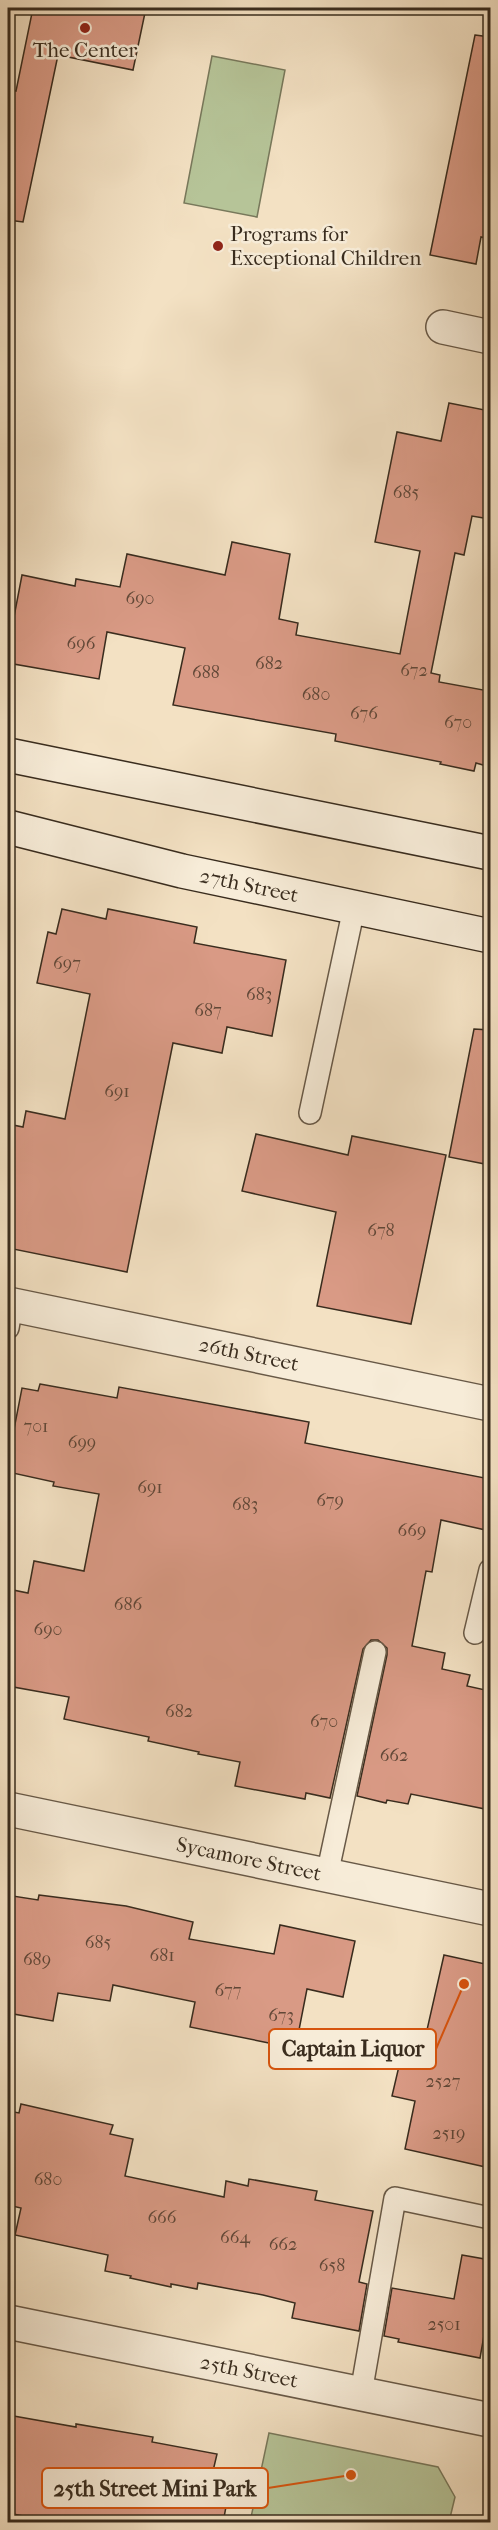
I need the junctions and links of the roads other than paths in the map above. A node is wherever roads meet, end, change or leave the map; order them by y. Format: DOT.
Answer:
graph roads {
  1 [pos="443,327"];
  2 [pos="490,336"];
  3 [pos="8,755"];
  4 [pos="8,827"];
  5 [pos="490,853"];
  6 [pos="354,908"];
  7 [pos="490,936"];
  8 [pos="310,1113"];
  9 [pos="9,1312"];
  10 [pos="490,1404"];
  11 [pos="490,1570"];
  12 [pos="475,1633"];
  13 [pos="375,1652"];
  14 [pos="8,1809"];
  15 [pos="327,1875"];
  16 [pos="490,1909"];
  17 [pos="490,2218"];
  18 [pos="8,2322"];
  19 [pos="360,2393"];
  20 [pos="490,2420"];
  1 -- 2 [label="street"];
  3 -- 5 [label="street"];
  4 -- 6 [label="street, 27th Street"];
  6 -- 7 [label="street, 27th Street"];
  6 -- 8 [label="lane"];
  9 -- 10 [label="street, 26th Street"];
  11 -- 12 [label="lane"];
  13 -- 15 [label="lane"];
  14 -- 15 [label="street, Sycamore Street"];
  15 -- 16 [label="street, Sycamore Street"];
  17 -- 19 [label="lane"];
  18 -- 19 [label="street, 25th Street"];
  19 -- 20 [label="street, 25th Street"];
}
